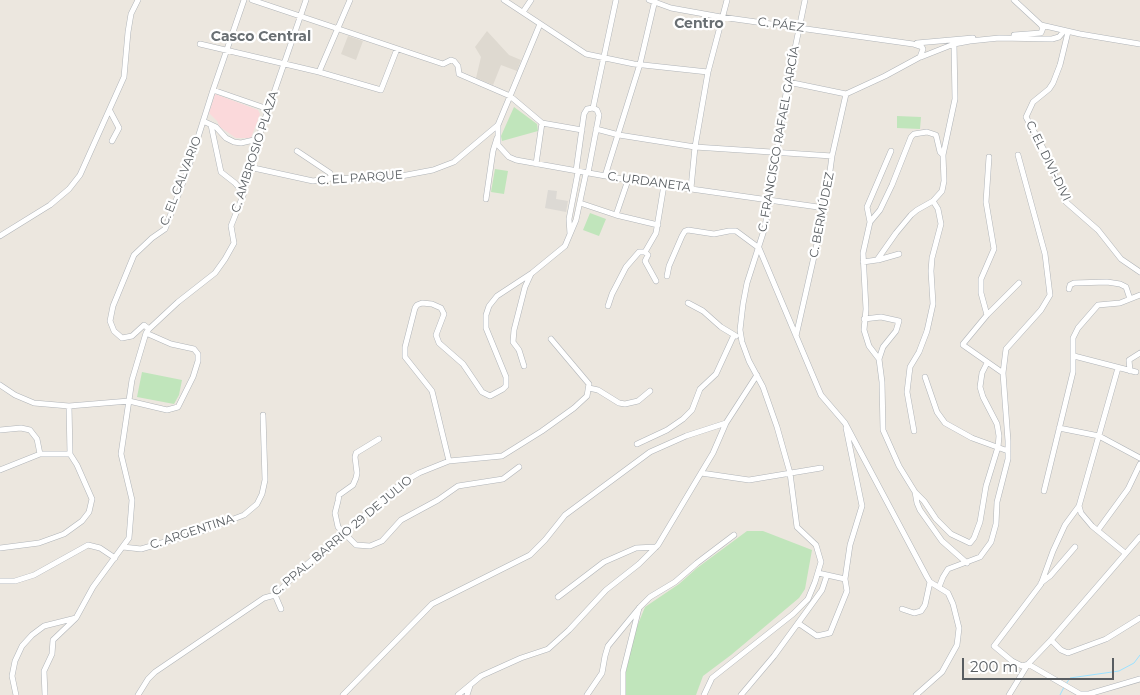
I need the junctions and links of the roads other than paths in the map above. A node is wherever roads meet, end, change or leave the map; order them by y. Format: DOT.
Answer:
graph roads {
  1 [pos="138,0"];
  2 [pos="244,0"];
  3 [pos="252,0"];
  4 [pos="306,0"];
  5 [pos="350,0"];
  6 [pos="504,0"];
  7 [pos="531,0"];
  8 [pos="616,0"];
  9 [pos="649,0"];
  10 [pos="727,0"];
  11 [pos="805,0"];
  12 [pos="1014,0"];
  13 [pos="655,1"];
  14 [pos="522,12"];
  15 [pos="300,17"];
  16 [pos="721,17"];
  17 [pos="540,24"];
  18 [pos="1041,25"];
  19 [pos="800,28"];
  20 [pos="337,29"];
  21 [pos="1066,31"];
  22 [pos="1041,34"];
  23 [pos="1036,39"];
  24 [pos="200,44"];
  25 [pos="914,44"];
  26 [pos="954,44"];
  27 [pos="1140,44"];
  28 [pos="397,48"];
  29 [pos="227,50"];
  30 [pos="920,57"];
  31 [pos="605,58"];
  32 [pos="284,63"];
  33 [pos="640,64"];
  34 [pos="319,72"];
  35 [pos="708,72"];
  36 [pos="788,82"];
  37 [pos="213,90"];
  38 [pos="846,94"];
  39 [pos="510,96"];
  40 [pos="593,108"];
  41 [pos="268,109"];
  42 [pos="110,111"];
  43 [pos="203,121"];
  44 [pos="542,123"];
  45 [pos="211,125"];
  46 [pos="498,125"];
  47 [pos="596,129"];
  48 [pos="582,130"];
  49 [pos="498,135"];
  50 [pos="619,135"];
  51 [pos="258,139"];
  52 [pos="112,141"];
  53 [pos="695,147"];
  54 [pos="297,151"];
  55 [pos="891,151"];
  56 [pos="777,152"];
  57 [pos="943,155"];
  58 [pos="1018,155"];
  59 [pos="832,156"];
  60 [pos="990,157"];
  61 [pos="536,164"];
  62 [pos="249,167"];
  63 [pos="577,171"];
  64 [pos="587,173"];
  65 [pos="606,176"];
  66 [pos="332,178"];
  67 [pos="628,180"];
  68 [pos="664,185"];
  69 [pos="691,188"];
  70 [pos="244,193"];
  71 [pos="486,199"];
  72 [pos="770,200"];
  73 [pos="933,201"];
  74 [pos="583,204"];
  75 [pos="825,208"];
  76 [pos="616,215"];
  77 [pos="870,222"];
  78 [pos="658,226"];
  79 [pos="0,236"];
  80 [pos="570,237"];
  81 [pos="759,248"];
  82 [pos="645,252"];
  83 [pos="900,254"];
  84 [pos="637,256"];
  85 [pos="878,260"];
  86 [pos="645,261"];
  87 [pos="863,262"];
  88 [pos="1140,272"];
  89 [pos="532,273"];
  90 [pos="667,276"];
  91 [pos="656,281"];
  92 [pos="1019,283"];
  93 [pos="1069,289"];
  94 [pos="1140,294"];
  95 [pos="1130,299"];
  96 [pos="688,303"];
  97 [pos="608,306"];
  98 [pos="987,315"];
  99 [pos="864,319"];
  100 [pos="148,331"];
  101 [pos="734,335"];
  102 [pos="796,336"];
  103 [pos="741,338"];
  104 [pos="551,339"];
  105 [pos="883,347"];
  106 [pos="871,349"];
  107 [pos="1140,353"];
  108 [pos="1074,356"];
  109 [pos="879,360"];
  110 [pos="988,363"];
  111 [pos="524,366"];
  112 [pos="1118,368"];
  113 [pos="1003,373"];
  114 [pos="757,375"];
  115 [pos="925,377"];
  116 [pos="0,385"];
  117 [pos="589,388"];
  118 [pos="650,391"];
  119 [pos="129,401"];
  120 [pos="69,406"];
  121 [pos="263,415"];
  122 [pos="726,423"];
  123 [pos="845,423"];
  124 [pos="1059,428"];
  125 [pos="0,430"];
  126 [pos="914,431"];
  127 [pos="1099,436"];
  128 [pos="379,439"];
  129 [pos="637,444"];
  130 [pos="998,447"];
  131 [pos="1008,451"];
  132 [pos="40,454"];
  133 [pos="70,454"];
  134 [pos="1140,458"];
  135 [pos="449,461"];
  136 [pos="1140,464"];
  137 [pos="519,467"];
  138 [pos="821,468"];
  139 [pos="0,470"];
  140 [pos="701,473"];
  141 [pos="790,473"];
  142 [pos="1044,491"];
  143 [pos="915,492"];
  144 [pos="1079,506"];
  145 [pos="1098,530"];
  146 [pos="344,534"];
  147 [pos="734,534"];
  148 [pos="1140,537"];
  149 [pos="123,547"];
  150 [pos="656,547"];
  151 [pos="0,548"];
  152 [pos="1075,548"];
  153 [pos="1125,553"];
  154 [pos="115,558"];
  155 [pos="967,563"];
  156 [pos="818,573"];
  157 [pos="827,575"];
  158 [pos="845,579"];
  159 [pos="0,581"];
  160 [pos="930,582"];
  161 [pos="1041,584"];
  162 [pos="939,587"];
  163 [pos="275,595"];
  164 [pos="558,597"];
  165 [pos="640,607"];
  166 [pos="281,609"];
  167 [pos="902,609"];
  168 [pos="76,618"];
  169 [pos="1140,618"];
  170 [pos="798,623"];
  171 [pos="1050,640"];
  172 [pos="1028,664"];
  173 [pos="1140,679"];
  174 [pos="470,685"];
  175 [pos="16,695"];
  176 [pos="45,695"];
  177 [pos="138,695"];
  178 [pos="343,695"];
  179 [pos="458,695"];
  180 [pos="467,695"];
  181 [pos="587,695"];
  182 [pos="623,695"];
  183 [pos="704,695"];
  184 [pos="741,695"];
  185 [pos="916,695"];
  186 [pos="1009,695"];
  187 [pos="1079,695"];
  1 -- 42 [label="street"];
  2 -- 29 [label="street"];
  3 -- 15 [label="street"];
  4 -- 15 [label="street, C. AMBROSIO PLAZA"];
  5 -- 20 [label="street"];
  6 -- 14 [label="street"];
  7 -- 14 [label="street"];
  8 -- 31 [label="street"];
  9 -- 13 [label="street, C. PÁEZ"];
  10 -- 16 [label="street"];
  11 -- 19 [label="street, C. FRANCISCO RAFAEL GARCÍA"];
  12 -- 18 [label="street"];
  13 -- 16 [label="street, C. PÁEZ"];
  13 -- 33 [label="street"];
  14 -- 17 [label="street"];
  15 -- 20 [label="street"];
  15 -- 32 [label="street, C. AMBROSIO PLAZA"];
  16 -- 19 [label="street, C. PÁEZ"];
  16 -- 35 [label="street"];
  17 -- 31 [label="street"];
  17 -- 39 [label="street, C. EL PARQUE"];
  18 -- 21 [label="street"];
  18 -- 22 [label="street"];
  19 -- 25 [label="street, C. PÁEZ"];
  19 -- 36 [label="street, C. FRANCISCO RAFAEL GARCÍA"];
  20 -- 28 [label="street"];
  20 -- 34 [label="street"];
  21 -- 23 [label="street"];
  21 -- 27 [label="street"];
  21 -- 88 [label="street, C. EL DIVI-DIVI"];
  22 -- 23 [label="street"];
  22 -- 25 [label="street, C. PÁEZ"];
  23 -- 26 [label="street"];
  24 -- 29 [label="street"];
  25 -- 30 [label="street"];
  26 -- 30 [label="street"];
  26 -- 57 [label="street"];
  28 -- 34 [label="street"];
  28 -- 39 [label="street"];
  29 -- 32 [label="street"];
  29 -- 37 [label="street"];
  30 -- 38 [label="street"];
  31 -- 33 [label="street"];
  31 -- 40 [label="street"];
  32 -- 34 [label="street"];
  32 -- 41 [label="street, C. AMBROSIO PLAZA"];
  33 -- 35 [label="street"];
  33 -- 50 [label="street"];
  35 -- 53 [label="street"];
  36 -- 38 [label="street"];
  36 -- 56 [label="street, C. FRANCISCO RAFAEL GARCÍA"];
  37 -- 41 [label="street"];
  37 -- 43 [label="street"];
  38 -- 59 [label="street, C. BERMÚDEZ"];
  39 -- 44 [label="street"];
  39 -- 46 [label="street, C. EL PARQUE"];
  40 -- 47 [label="street"];
  40 -- 48 [label="street"];
  41 -- 51 [label="street, C. AMBROSIO PLAZA"];
  42 -- 52 [label="street"];
  42 -- 79 [label="street"];
  43 -- 45 [label="street"];
  43 -- 100 [label="street, C. EL CALVARIO"];
  44 -- 48 [label="street"];
  44 -- 61 [label="street"];
  45 -- 51 [label="street"];
  45 -- 70 [label="street"];
  46 -- 49 [label="street, C. URDANETA"];
  46 -- 66 [label="street, C. EL PARQUE"];
  47 -- 50 [label="street"];
  47 -- 64 [label="street"];
  48 -- 63 [label="street"];
  49 -- 61 [label="street, C. URDANETA"];
  49 -- 71 [label="street"];
  50 -- 53 [label="street"];
  50 -- 65 [label="street"];
  51 -- 62 [label="street, C. AMBROSIO PLAZA"];
  53 -- 56 [label="street"];
  53 -- 69 [label="street"];
  54 -- 66 [label="street"];
  55 -- 77 [label="street"];
  56 -- 59 [label="street"];
  56 -- 72 [label="street, C. FRANCISCO RAFAEL GARCÍA"];
  57 -- 73 [label="street"];
  57 -- 77 [label="street"];
  58 -- 113 [label="street"];
  59 -- 75 [label="street, C. BERMÚDEZ"];
  60 -- 98 [label="street"];
  61 -- 63 [label="street, C. URDANETA"];
  62 -- 66 [label="street, C. EL PARQUE"];
  62 -- 70 [label="street, C. AMBROSIO PLAZA"];
  63 -- 64 [label="street, C. URDANETA"];
  63 -- 80 [label="street"];
  64 -- 65 [label="street, C. URDANETA"];
  64 -- 80 [label="street"];
  65 -- 67 [label="street, C. URDANETA"];
  67 -- 68 [label="street, C. URDANETA"];
  67 -- 76 [label="street"];
  68 -- 69 [label="street, C. URDANETA"];
  68 -- 78 [label="street"];
  69 -- 72 [label="street, C. URDANETA"];
  70 -- 100 [label="street, C. AMBROSIO PLAZA"];
  72 -- 75 [label="street, C. URDANETA"];
  72 -- 81 [label="street, C. FRANCISCO RAFAEL GARCÍA"];
  73 -- 85 [label="street"];
  73 -- 126 [label="street"];
  74 -- 76 [label="street"];
  75 -- 102 [label="street, C. BERMÚDEZ"];
  76 -- 78 [label="street"];
  77 -- 87 [label="street"];
  78 -- 82 [label="street"];
  80 -- 89 [label="street"];
  81 -- 90 [label="street"];
  81 -- 102 [label="street"];
  81 -- 103 [label="street, C. FRANCISCO RAFAEL GARCÍA"];
  82 -- 84 [label="street"];
  82 -- 86 [label="street"];
  83 -- 85 [label="street"];
  84 -- 86 [label="street"];
  84 -- 97 [label="street"];
  85 -- 87 [label="street"];
  86 -- 91 [label="street"];
  87 -- 99 [label="street"];
  89 -- 111 [label="street"];
  89 -- 135 [label="street"];
  92 -- 98 [label="street"];
  93 -- 95 [label="street"];
  94 -- 95 [label="street"];
  95 -- 108 [label="street"];
  96 -- 101 [label="street"];
  98 -- 110 [label="street"];
  99 -- 105 [label="street"];
  99 -- 106 [label="street"];
  100 -- 119 [label="street"];
  100 -- 119 [label="street"];
  101 -- 103 [label="street"];
  101 -- 129 [label="street"];
  102 -- 123 [label="street"];
  103 -- 114 [label="street"];
  104 -- 117 [label="street"];
  105 -- 106 [label="street"];
  105 -- 109 [label="street"];
  106 -- 109 [label="street"];
  107 -- 112 [label="street"];
  108 -- 112 [label="street"];
  108 -- 124 [label="street"];
  109 -- 143 [label="street"];
  110 -- 113 [label="street"];
  110 -- 130 [label="street"];
  112 -- 127 [label="street"];
  113 -- 131 [label="street"];
  114 -- 122 [label="street"];
  114 -- 141 [label="street"];
  115 -- 130 [label="street"];
  116 -- 120 [label="street"];
  117 -- 118 [label="street"];
  117 -- 135 [label="street, C. PPAL. BARRIO 29 DE JULIO"];
  119 -- 120 [label="street"];
  119 -- 149 [label="street"];
  120 -- 133 [label="street"];
  121 -- 149 [label="street, C. ARGENTINA"];
  122 -- 140 [label="street"];
  122 -- 178 [label="street"];
  123 -- 158 [label="street"];
  123 -- 160 [label="street"];
  124 -- 127 [label="street"];
  124 -- 142 [label="street"];
  125 -- 132 [label="street"];
  127 -- 134 [label="street"];
  127 -- 144 [label="street"];
  128 -- 146 [label="street"];
  130 -- 131 [label="street"];
  130 -- 143 [label="street"];
  131 -- 155 [label="street"];
  132 -- 133 [label="street"];
  132 -- 139 [label="street"];
  133 -- 151 [label="street"];
  135 -- 146 [label="street, C. PPAL. BARRIO 29 DE JULIO"];
  136 -- 145 [label="street"];
  137 -- 146 [label="street"];
  138 -- 141 [label="street"];
  140 -- 141 [label="street"];
  140 -- 150 [label="street"];
  141 -- 156 [label="street"];
  143 -- 155 [label="street"];
  144 -- 145 [label="street"];
  144 -- 161 [label="street"];
  145 -- 153 [label="street"];
  146 -- 163 [label="street, C. PPAL. BARRIO 29 DE JULIO"];
  147 -- 165 [label="street"];
  148 -- 153 [label="street"];
  149 -- 154 [label="street"];
  150 -- 164 [label="street"];
  150 -- 174 [label="street"];
  152 -- 161 [label="street"];
  153 -- 171 [label="street"];
  154 -- 159 [label="street"];
  154 -- 168 [label="street"];
  155 -- 162 [label="street"];
  156 -- 157 [label="street"];
  156 -- 183 [label="street"];
  157 -- 158 [label="street"];
  157 -- 170 [label="street"];
  158 -- 170 [label="street"];
  160 -- 162 [label="street"];
  160 -- 167 [label="street"];
  161 -- 172 [label="street"];
  162 -- 185 [label="street"];
  163 -- 166 [label="street"];
  163 -- 177 [label="street, C. PPAL. BARRIO 29 DE JULIO"];
  165 -- 181 [label="street"];
  165 -- 182 [label="street"];
  168 -- 175 [label="street"];
  168 -- 176 [label="street"];
  169 -- 171 [label="street"];
  170 -- 184 [label="street"];
  171 -- 172 [label="street"];
  172 -- 186 [label="street"];
  172 -- 187 [label="street"];
  173 -- 187 [label="street"];
  174 -- 179 [label="street"];
  174 -- 180 [label="street"];
}
